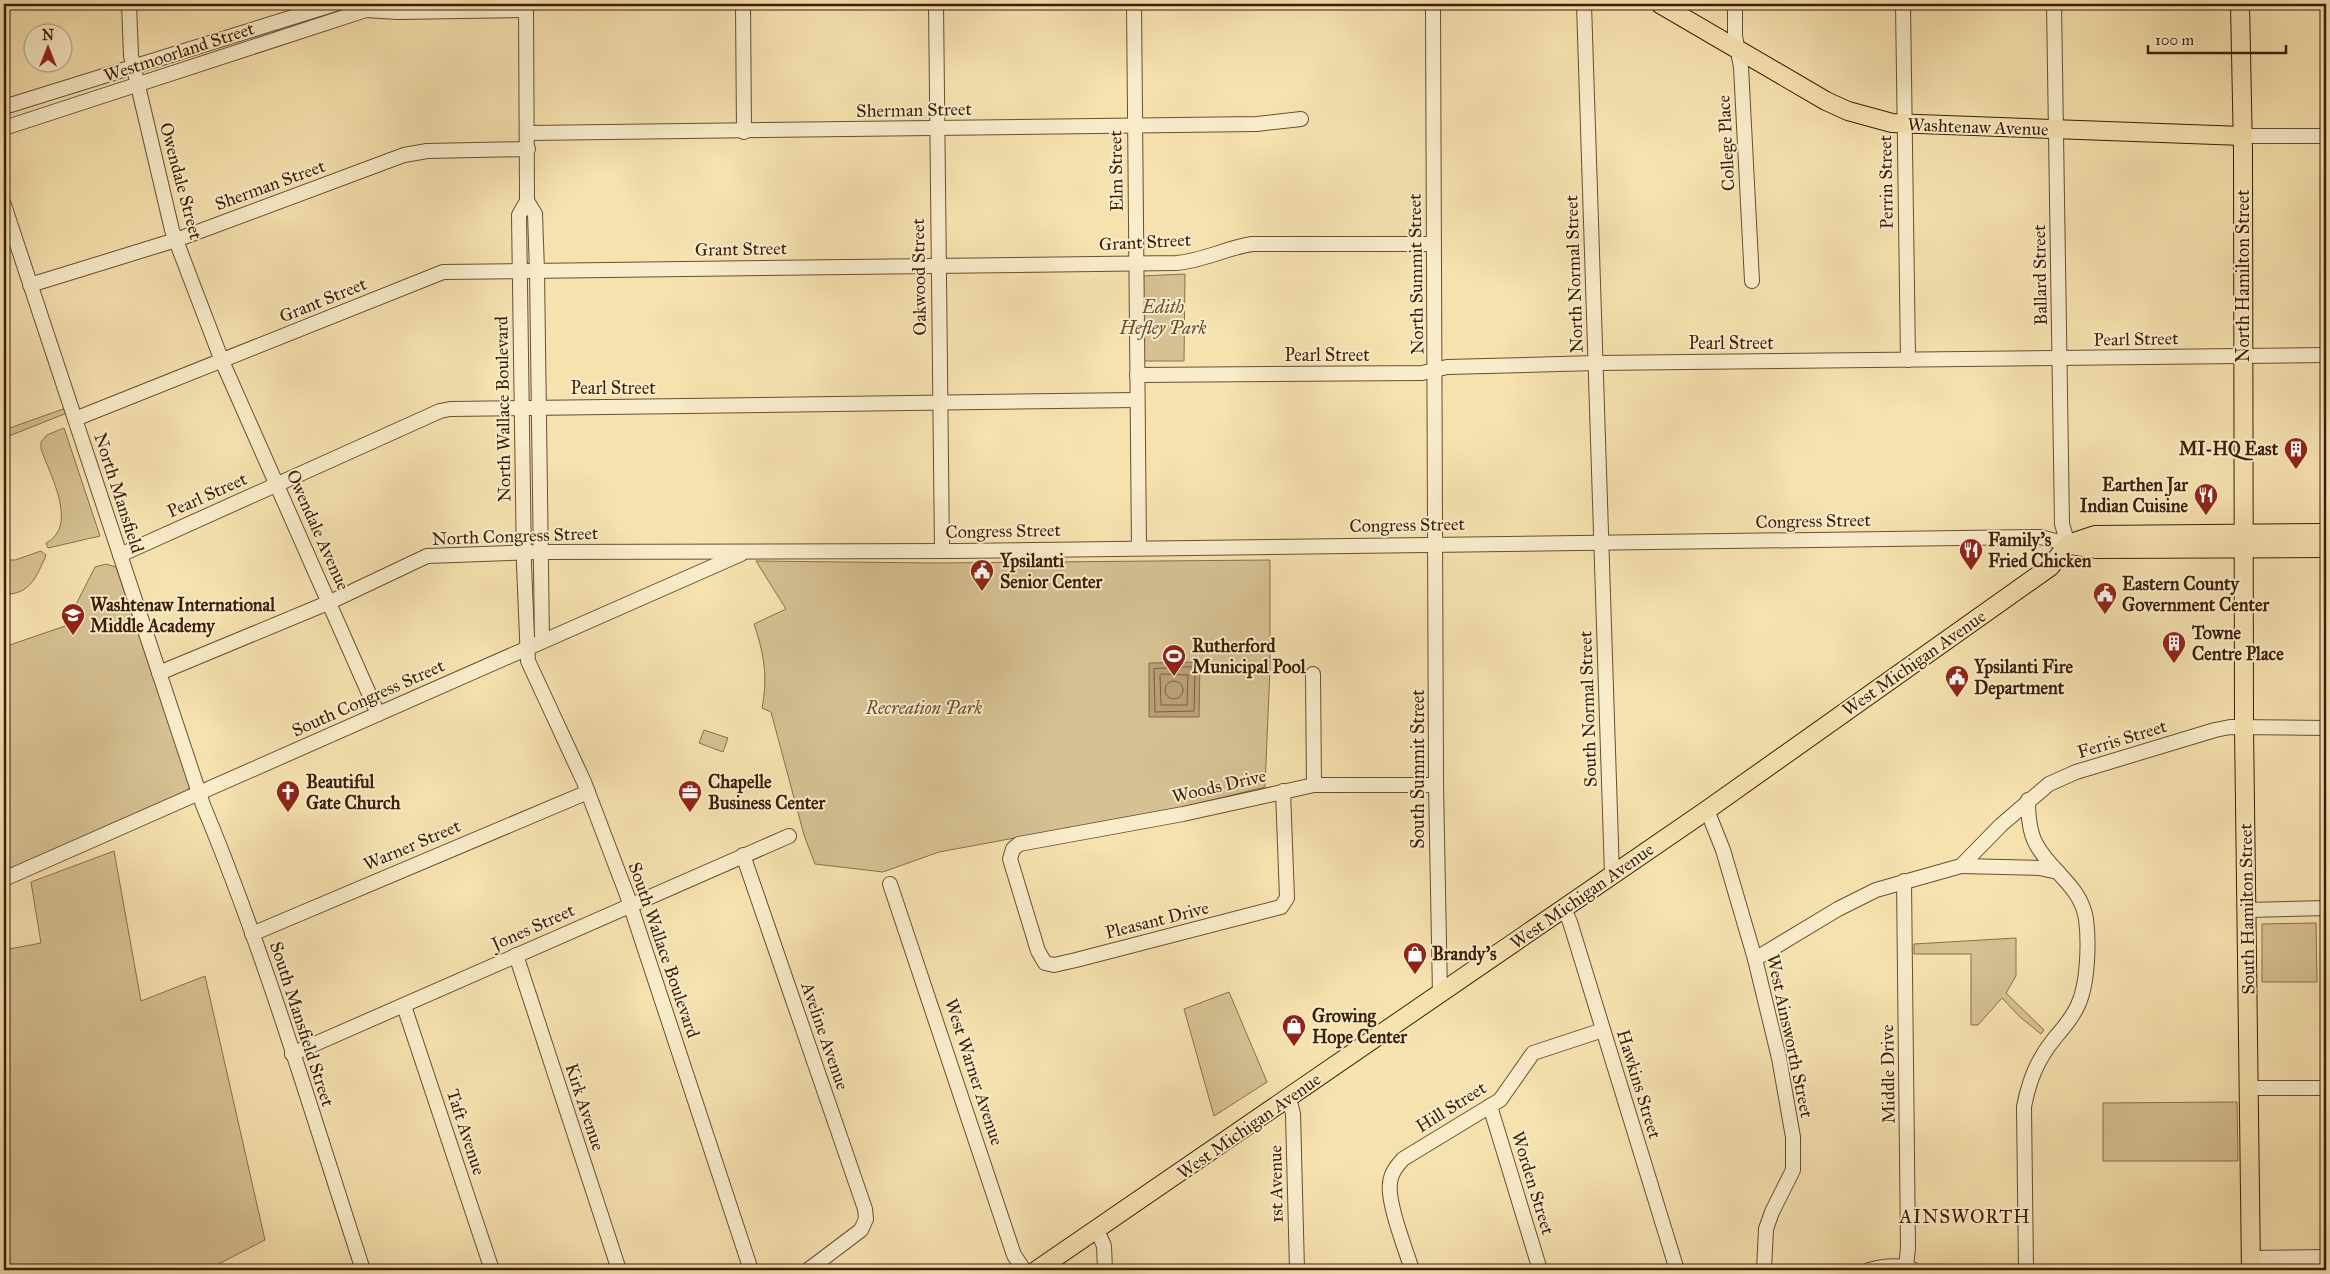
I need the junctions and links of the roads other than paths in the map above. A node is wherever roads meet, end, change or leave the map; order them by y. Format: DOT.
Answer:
graph roads {
  1 [pos="129,4"];
  2 [pos="335,4"];
  3 [pos="352,4"];
  4 [pos="743,4"];
  5 [pos="936,4"];
  6 [pos="1134,4"];
  7 [pos="1433,4"];
  8 [pos="1584,4"];
  9 [pos="1660,4"];
  10 [pos="1734,4"];
  11 [pos="1903,4"];
  12 [pos="2054,4"];
  13 [pos="2240,4"];
  14 [pos="526,7"];
  15 [pos="366,10"];
  16 [pos="1737,50"];
  17 [pos="133,67"];
  18 [pos="137,86"];
  19 [pos="4,107"];
  20 [pos="1301,119"];
  21 [pos="1904,125"];
  22 [pos="1135,126"];
  23 [pos="4,128"];
  24 [pos="937,129"];
  25 [pos="2056,130"];
  26 [pos="744,132"];
  27 [pos="528,133"];
  28 [pos="2243,136"];
  29 [pos="2326,136"];
  30 [pos="528,149"];
  31 [pos="528,201"];
  32 [pos="4,205"];
  33 [pos="176,240"];
  34 [pos="1434,244"];
  35 [pos="1136,263"];
  36 [pos="938,265"];
  37 [pos="520,271"];
  38 [pos="537,271"];
  39 [pos="1752,281"];
  40 [pos="30,285"];
  41 [pos="2326,356"];
  42 [pos="2242,357"];
  43 [pos="2059,359"];
  44 [pos="1908,360"];
  45 [pos="222,361"];
  46 [pos="1596,363"];
  47 [pos="1436,370"];
  48 [pos="1136,375"];
  49 [pos="1137,400"];
  50 [pos="940,404"];
  51 [pos="538,407"];
  52 [pos="522,408"];
  53 [pos="74,419"];
  54 [pos="277,485"];
  55 [pos="2326,533"];
  56 [pos="2244,541"];
  57 [pos="1600,542"];
  58 [pos="1436,543"];
  59 [pos="2068,544"];
  60 [pos="1139,548"];
  61 [pos="2326,548"];
  62 [pos="942,550"];
  63 [pos="524,552"];
  64 [pos="539,552"];
  65 [pos="747,552"];
  66 [pos="120,555"];
  67 [pos="330,602"];
  68 [pos="542,641"];
  69 [pos="527,648"];
  70 [pos="159,673"];
  71 [pos="1313,674"];
  72 [pos="378,714"];
  73 [pos="2244,727"];
  74 [pos="2326,728"];
  75 [pos="1314,785"];
  76 [pos="1436,785"];
  77 [pos="1283,791"];
  78 [pos="588,792"];
  79 [pos="199,793"];
  80 [pos="2028,800"];
  81 [pos="1707,810"];
  82 [pos="789,836"];
  83 [pos="1013,849"];
  84 [pos="743,855"];
  85 [pos="1961,866"];
  86 [pos="2058,872"];
  87 [pos="1612,875"];
  88 [pos="4,879"];
  89 [pos="1904,881"];
  90 [pos="890,884"];
  91 [pos="630,905"];
  92 [pos="2326,908"];
  93 [pos="1564,909"];
  94 [pos="2248,910"];
  95 [pos="252,934"];
  96 [pos="516,955"];
  97 [pos="1755,959"];
  98 [pos="1440,994"];
  99 [pos="404,1006"];
  100 [pos="1603,1030"];
  101 [pos="292,1054"];
  102 [pos="2250,1088"];
  103 [pos="2326,1088"];
  104 [pos="1290,1098"];
  105 [pos="1490,1106"];
  106 [pos="1097,1230"];
  107 [pos="2326,1257"];
  108 [pos="2251,1264"];
  109 [pos="1910,1269"];
  110 [pos="363,1270"];
  111 [pos="492,1270"];
  112 [pos="619,1270"];
  113 [pos="751,1270"];
  114 [pos="808,1270"];
  115 [pos="1024,1270"];
  116 [pos="1037,1270"];
  117 [pos="1105,1270"];
  118 [pos="1297,1270"];
  119 [pos="1412,1270"];
  120 [pos="1540,1270"];
  121 [pos="1677,1270"];
  122 [pos="1764,1270"];
  123 [pos="1869,1270"];
  124 [pos="2026,1270"];
  1 -- 17 [label="street, Owendale Street"];
  2 -- 17 [label="street, Westmoorland Street"];
  3 -- 15 [label="street, Westmoorland Street"];
  4 -- 26 [label="street"];
  5 -- 24 [label="street, Oakwood Street"];
  6 -- 22 [label="street, Elm Street"];
  7 -- 34 [label="street, North Summit Street"];
  8 -- 46 [label="street, North Normal Street"];
  9 -- 16 [label="main road, Washtenaw Avenue"];
  10 -- 16 [label="street, College Place"];
  11 -- 21 [label="street, Perrin Street"];
  12 -- 25 [label="street, Ballard Street"];
  13 -- 28 [label="main road, North Hamilton Street"];
  14 -- 15 [label="street, Westmoorland Street"];
  14 -- 27 [label="street, North Wallace Boulevard"];
  15 -- 18 [label="street, Westmoorland Street"];
  16 -- 21 [label="main road, Washtenaw Avenue"];
  16 -- 39 [label="street, College Place"];
  17 -- 18 [label="street, Owendale Street"];
  17 -- 19 [label="street, Westmoorland Street"];
  18 -- 23 [label="street, Westmoorland Street"];
  18 -- 33 [label="street, Owendale Street"];
  20 -- 22 [label="street, Sherman Street"];
  21 -- 25 [label="main road, Washtenaw Avenue"];
  21 -- 44 [label="street, Perrin Street"];
  22 -- 24 [label="street, Sherman Street"];
  22 -- 35 [label="street, Elm Street"];
  24 -- 26 [label="street, Sherman Street"];
  24 -- 36 [label="street, Oakwood Street"];
  25 -- 28 [label="main road, Washtenaw Avenue"];
  25 -- 43 [label="street, Ballard Street"];
  26 -- 27 [label="street, Sherman Street"];
  27 -- 30 [label="street, North Wallace Boulevard"];
  28 -- 29 [label="street, Washtenaw Avenue"];
  28 -- 42 [label="main road, North Hamilton Street"];
  30 -- 31 [label="street, North Wallace Boulevard"];
  30 -- 33 [label="street, Sherman Street"];
  31 -- 37 [label="street, North Wallace Boulevard"];
  31 -- 38 [label="street, North Wallace Boulevard"];
  32 -- 40 [label="street, North Mansfield"];
  33 -- 40 [label="street, Sherman Street"];
  33 -- 45 [label="street, Owendale Street"];
  34 -- 35 [label="street, Grant Street"];
  34 -- 47 [label="street, North Summit Street"];
  35 -- 36 [label="street, Grant Street"];
  35 -- 48 [label="street, Elm Street"];
  36 -- 38 [label="street, Grant Street"];
  36 -- 50 [label="street, Oakwood Street"];
  37 -- 38 [label="street, Grant Street"];
  37 -- 45 [label="street, Grant Street"];
  37 -- 52 [label="street, North Wallace Boulevard"];
  38 -- 51 [label="street, North Wallace Boulevard"];
  40 -- 53 [label="street, North Mansfield"];
  41 -- 42 [label="street, Pearl Street"];
  42 -- 43 [label="street, Pearl Street"];
  42 -- 56 [label="main road, North Hamilton Street"];
  43 -- 44 [label="street, Pearl Street"];
  43 -- 59 [label="street, Ballard Street"];
  44 -- 46 [label="street, Pearl Street"];
  45 -- 53 [label="street, Grant Street"];
  45 -- 54 [label="street, Owendale Avenue"];
  46 -- 47 [label="street, Pearl Street"];
  46 -- 57 [label="street, North Normal Street"];
  47 -- 48 [label="street, Pearl Street"];
  47 -- 58 [label="street, North Summit Street"];
  48 -- 49 [label="street, Elm Street"];
  49 -- 50 [label="street, Pearl Street"];
  49 -- 60 [label="street, Elm Street"];
  50 -- 51 [label="street, Pearl Street"];
  50 -- 62 [label="street, Oakwood Street"];
  51 -- 52 [label="street, Pearl Street"];
  51 -- 64 [label="street, North Wallace Boulevard"];
  52 -- 54 [label="street, Pearl Street"];
  52 -- 63 [label="street, North Wallace Boulevard"];
  53 -- 66 [label="street, North Mansfield"];
  54 -- 66 [label="street, Pearl Street"];
  54 -- 67 [label="street, Owendale Avenue"];
  55 -- 56 [label="main road"];
  56 -- 59 [label="main road"];
  56 -- 61 [label="main road"];
  56 -- 73 [label="main road, South Hamilton Street"];
  57 -- 58 [label="street, Congress Street"];
  57 -- 59 [label="street, Congress Street"];
  57 -- 87 [label="street, South Normal Street"];
  58 -- 60 [label="street, Congress Street"];
  58 -- 76 [label="street, South Summit Street"];
  59 -- 81 [label="main road, West Michigan Avenue"];
  60 -- 62 [label="street, Congress Street"];
  62 -- 65 [label="street, Congress Street"];
  63 -- 64 [label="street, North Congress Street"];
  63 -- 67 [label="street, North Congress Street"];
  63 -- 69 [label="street, North Wallace Boulevard"];
  64 -- 65 [label="street, North Congress Street"];
  64 -- 68 [label="street, North Wallace Boulevard"];
  65 -- 68 [label="street, South Congress Street"];
  66 -- 70 [label="street, North Mansfield"];
  67 -- 70 [label="street, North Congress Street"];
  67 -- 72 [label="street, Owendale Avenue"];
  68 -- 69 [label="street, South Congress Street"];
  69 -- 72 [label="street, South Congress Street"];
  69 -- 78 [label="street, South Wallace Boulevard"];
  70 -- 79 [label="street, North Mansfield"];
  71 -- 75 [label="street"];
  72 -- 79 [label="street, South Congress Street"];
  73 -- 74 [label="street, Ferris Street"];
  73 -- 80 [label="street, Ferris Street"];
  73 -- 94 [label="main road, South Hamilton Street"];
  75 -- 76 [label="street, Woods Drive"];
  75 -- 77 [label="street, Woods Drive"];
  76 -- 98 [label="street, South Summit Street"];
  77 -- 83 [label="street, Woods Drive"];
  77 -- 83 [label="street, Pleasant Drive"];
  78 -- 91 [label="street, South Wallace Boulevard"];
  78 -- 95 [label="street, Warner Street"];
  79 -- 88 [label="street, South Congress Street"];
  79 -- 95 [label="street, South Mansfield Street"];
  80 -- 85 [label="street, Ferris Street"];
  80 -- 86 [label="street"];
  81 -- 87 [label="main road, West Michigan Avenue"];
  81 -- 97 [label="street, West Ainsworth Street"];
  82 -- 84 [label="street, Jones Street"];
  84 -- 91 [label="street, Jones Street"];
  84 -- 114 [label="street, Aveline Avenue"];
  85 -- 86 [label="street, Ferris Street"];
  85 -- 89 [label="street, Ferris Street"];
  86 -- 124 [label="street"];
  87 -- 93 [label="main road, West Michigan Avenue"];
  89 -- 97 [label="street, Ferris Street"];
  89 -- 109 [label="street, Middle Drive"];
  90 -- 115 [label="street, West Warner Avenue"];
  91 -- 96 [label="street, Jones Street"];
  91 -- 113 [label="street, South Wallace Boulevard"];
  92 -- 94 [label="street"];
  93 -- 98 [label="main road, West Michigan Avenue"];
  93 -- 100 [label="street, Hawkins Street"];
  94 -- 102 [label="main road, South Hamilton Street"];
  95 -- 101 [label="street, South Mansfield Street"];
  96 -- 99 [label="street, Jones Street"];
  96 -- 112 [label="street, Kirk Avenue"];
  97 -- 122 [label="street, West Ainsworth Street"];
  98 -- 104 [label="main road, West Michigan Avenue"];
  99 -- 101 [label="street, Jones Street"];
  99 -- 111 [label="street, Taft Avenue"];
  100 -- 105 [label="street, Hill Street"];
  100 -- 121 [label="street, Hawkins Street"];
  101 -- 110 [label="street, South Mansfield Street"];
  102 -- 103 [label="street"];
  102 -- 108 [label="main road, South Hamilton Street"];
  104 -- 106 [label="main road, West Michigan Avenue"];
  104 -- 118 [label="street, 1st Avenue"];
  105 -- 119 [label="street, Hill Street"];
  105 -- 120 [label="street, Worden Street"];
  106 -- 116 [label="main road, West Michigan Avenue"];
  106 -- 117 [label="street"];
  107 -- 108 [label="street"];
  109 -- 123 [label="street"];
}
